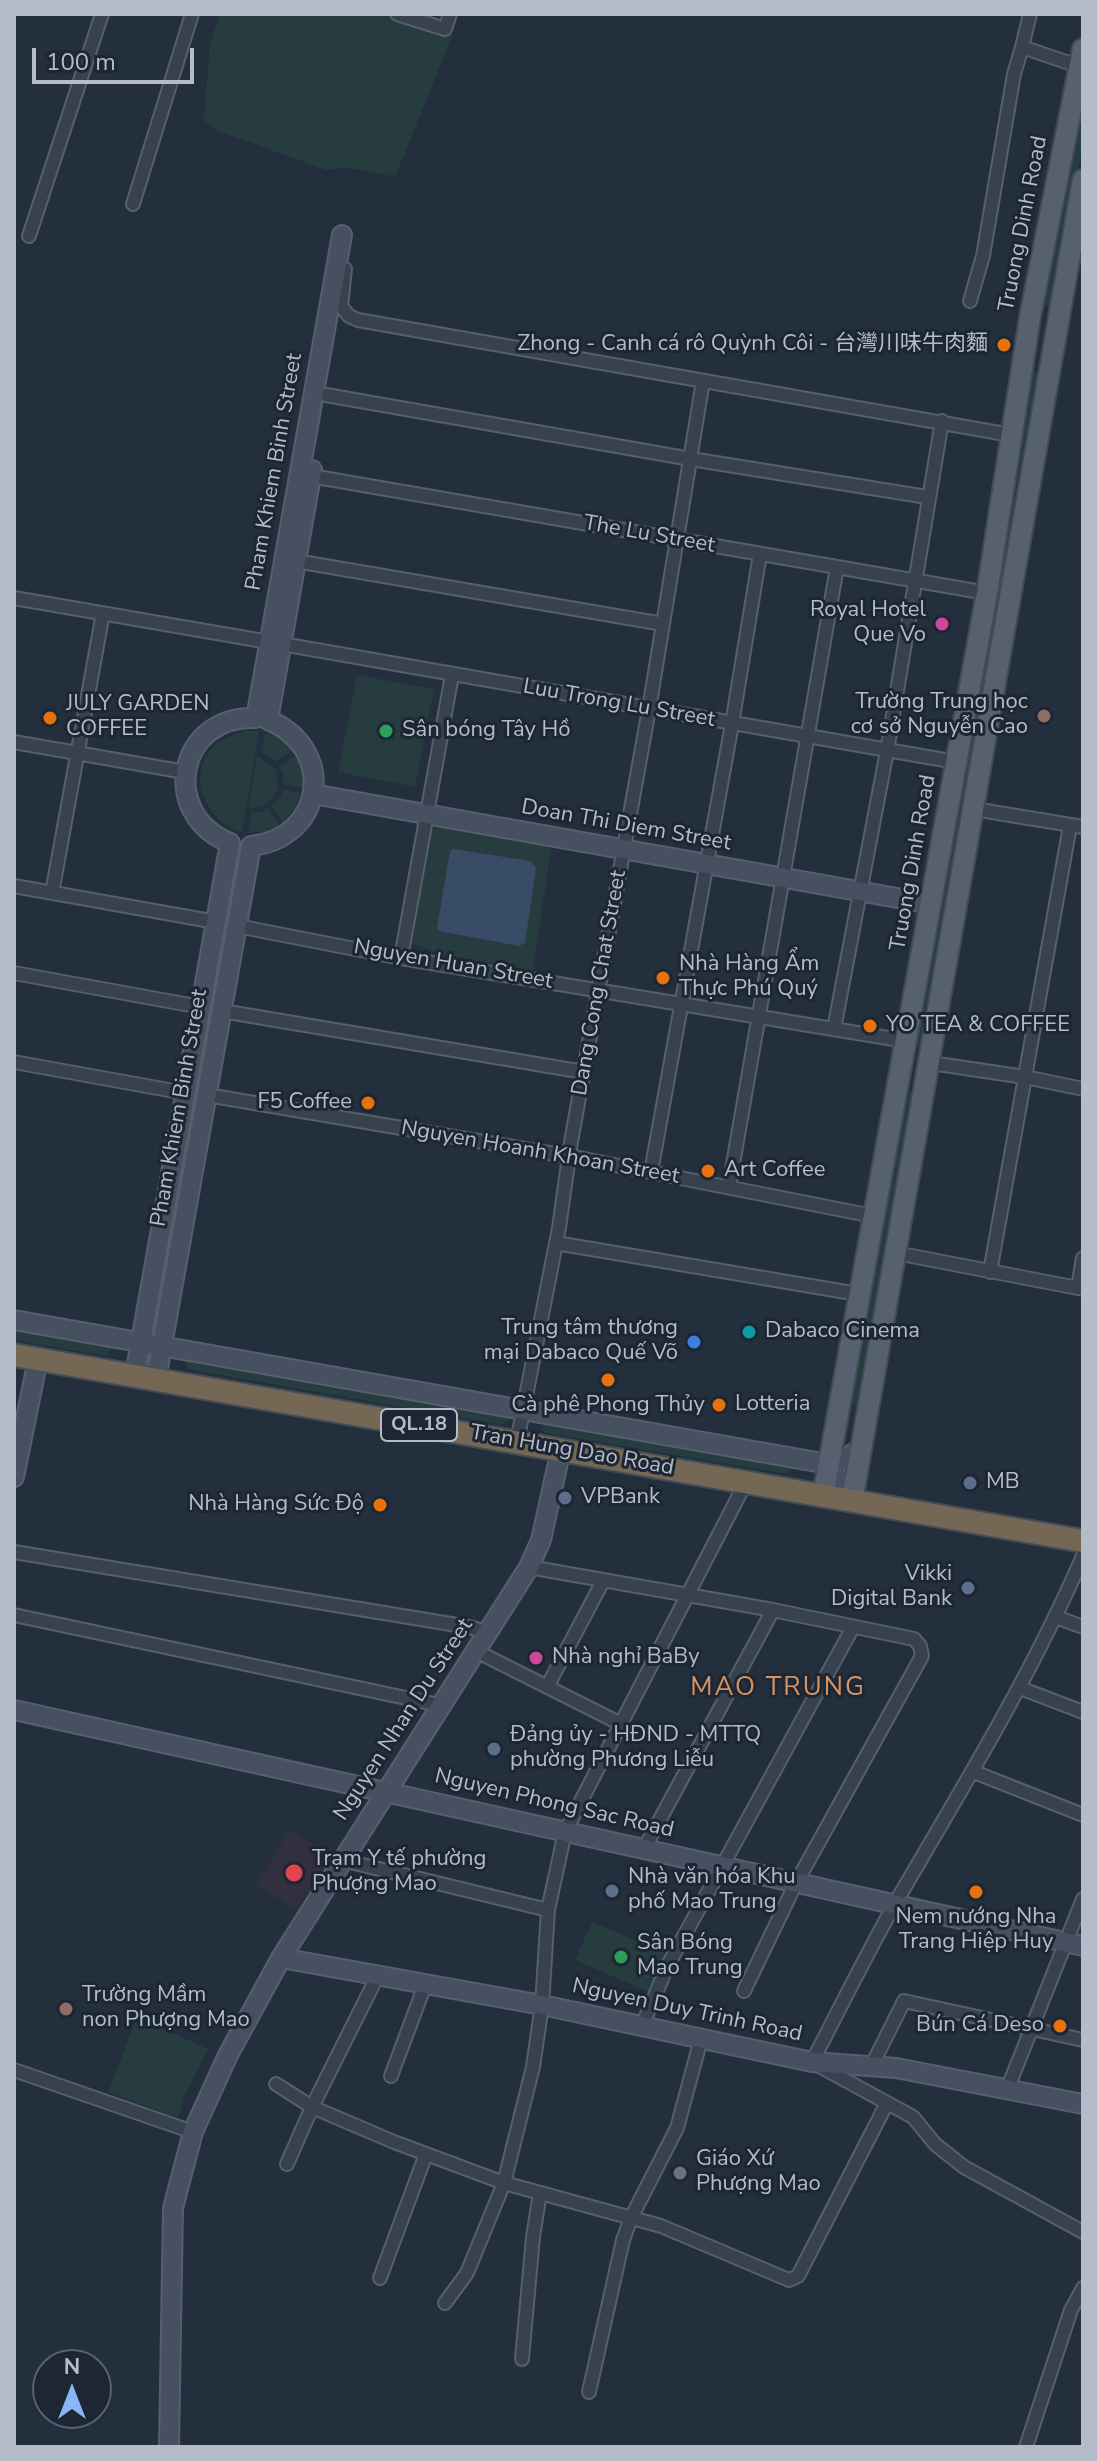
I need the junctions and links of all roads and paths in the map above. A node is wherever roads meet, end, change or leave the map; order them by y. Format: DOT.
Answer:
graph roads {
  1 [pos="102,14"];
  2 [pos="192,14"];
  3 [pos="397,14"];
  4 [pos="450,14"];
  5 [pos="1030,14"];
  6 [pos="1022,47"];
  7 [pos="1081,57"];
  8 [pos="1083,180"];
  9 [pos="133,204"];
  10 [pos="342,235"];
  11 [pos="29,236"];
  12 [pos="347,254"];
  13 [pos="970,301"];
  14 [pos="337,330"];
  15 [pos="1024,350"];
  16 [pos="1052,354"];
  17 [pos="703,381"];
  18 [pos="326,395"];
  19 [pos="942,421"];
  20 [pos="1011,435"];
  21 [pos="691,459"];
  22 [pos="311,476"];
  23 [pos="927,497"];
  24 [pos="678,540"];
  25 [pos="760,554"];
  26 [pos="296,561"];
  27 [pos="837,567"];
  28 [pos="916,581"];
  29 [pos="987,593"];
  30 [pos="14,598"];
  31 [pos="103,613"];
  32 [pos="663,624"];
  33 [pos="275,643"];
  34 [pos="452,675"];
  35 [pos="965,707"];
  36 [pos="649,709"];
  37 [pos="990,711"];
  38 [pos="262,719"];
  39 [pos="732,724"];
  40 [pos="808,737"];
  41 [pos="14,742"];
  42 [pos="887,751"];
  43 [pos="77,752"];
  44 [pos="956,762"];
  45 [pos="185,772"];
  46 [pos="313,794"];
  47 [pos="974,809"];
  48 [pos="426,815"];
  49 [pos="1076,827"];
  50 [pos="623,849"];
  51 [pos="707,864"];
  52 [pos="783,878"];
  53 [pos="14,886"];
  54 [pos="859,891"];
  55 [pos="52,893"];
  56 [pos="931,904"];
  57 [pos="216,922"];
  58 [pos="237,926"];
  59 [pos="401,958"];
  60 [pos="14,973"];
  61 [pos="599,990"];
  62 [pos="681,1004"];
  63 [pos="201,1007"];
  64 [pos="222,1011"];
  65 [pos="758,1016"];
  66 [pos="834,1029"];
  67 [pos="904,1050"];
  68 [pos="14,1062"];
  69 [pos="931,1063"];
  70 [pos="584,1072"];
  71 [pos="1025,1077"];
  72 [pos="1083,1089"];
  73 [pos="185,1093"];
  74 [pos="207,1095"];
  75 [pos="569,1157"];
  76 [pos="651,1172"];
  77 [pos="729,1187"];
  78 [pos="873,1216"];
  79 [pos="556,1243"];
  80 [pos="896,1253"];
  81 [pos="1083,1258"];
  82 [pos="990,1272"];
  83 [pos="1080,1288"];
  84 [pos="858,1294"];
  85 [pos="14,1320"];
  86 [pos="141,1341"];
  87 [pos="162,1346"];
  88 [pos="14,1355"];
  89 [pos="38,1359"];
  90 [pos="146,1377"];
  91 [pos="523,1408"];
  92 [pos="517,1442"];
  93 [pos="561,1449"];
  94 [pos="860,1449"];
  95 [pos="828,1464"];
  96 [pos="14,1477"];
  97 [pos="746,1482"];
  98 [pos="823,1496"];
  99 [pos="852,1501"];
  100 [pos="1083,1541"];
  101 [pos="14,1552"];
  102 [pos="1083,1556"];
  103 [pos="529,1567"];
  104 [pos="603,1581"];
  105 [pos="690,1596"];
  106 [pos="773,1610"];
  107 [pos="14,1615"];
  108 [pos="1056,1617"];
  109 [pos="853,1627"];
  110 [pos="1083,1627"];
  111 [pos="489,1633"];
  112 [pos="476,1651"];
  113 [pos="547,1687"];
  114 [pos="1020,1688"];
  115 [pos="439,1705"];
  116 [pos="14,1710"];
  117 [pos="1083,1712"];
  118 [pos="621,1724"];
  119 [pos="974,1772"];
  120 [pos="387,1792"];
  121 [pos="1083,1815"];
  122 [pos="565,1832"];
  123 [pos="644,1849"];
  124 [pos="342,1860"];
  125 [pos="724,1866"];
  126 [pos="796,1883"];
  127 [pos="1083,1899"];
  128 [pos="896,1903"];
  129 [pos="548,1910"];
  130 [pos="1075,1944"];
  131 [pos="281,1958"];
  132 [pos="377,1977"];
  133 [pos="425,1985"];
  134 [pos="744,1991"];
  135 [pos="542,2005"];
  136 [pos="642,2026"];
  137 [pos="1032,2029"];
  138 [pos="701,2039"];
  139 [pos="1083,2040"];
  140 [pos="812,2062"];
  141 [pos="871,2067"];
  142 [pos="14,2070"];
  143 [pos="391,2076"];
  144 [pos="276,2084"];
  145 [pos="1007,2090"];
  146 [pos="887,2103"];
  147 [pos="1083,2104"];
  148 [pos="312,2107"];
  149 [pos="193,2132"];
  150 [pos="426,2154"];
  151 [pos="287,2164"];
  152 [pos="504,2183"];
  153 [pos="540,2193"];
  154 [pos="631,2218"];
  155 [pos="1083,2232"];
  156 [pos="380,2278"];
  157 [pos="1083,2288"];
  158 [pos="445,2303"];
  159 [pos="522,2359"];
  160 [pos="589,2392"];
  161 [pos="169,2447"];
  162 [pos="1026,2447"];
  1 -- 11 [label="street"];
  2 -- 9 [label="street"];
  3 -- 4 [label="street"];
  5 -- 6 [label="street"];
  6 -- 7 [label="street"];
  6 -- 13 [label="street"];
  7 -- 15 [label="main road, Truong Dinh Road"];
  8 -- 16 [label="main road"];
  10 -- 33 [label="street, Pham Khiem Binh Street"];
  12 -- 17 [label="street"];
  14 -- 18 [label="street, Pham Khiem Binh Street"];
  15 -- 16 [label="main road"];
  15 -- 20 [label="main road, Truong Dinh Road"];
  16 -- 37 [label="main road"];
  17 -- 19 [label="street"];
  17 -- 21 [label="street, Dang Cong Chat Street"];
  18 -- 21 [label="street"];
  18 -- 22 [label="street, Pham Khiem Binh Street"];
  19 -- 20 [label="street"];
  19 -- 23 [label="street"];
  20 -- 29 [label="main road, Truong Dinh Road"];
  21 -- 23 [label="street"];
  21 -- 24 [label="street, Dang Cong Chat Street"];
  22 -- 24 [label="street, The Lu Street"];
  22 -- 26 [label="street, Pham Khiem Binh Street"];
  23 -- 28 [label="street"];
  24 -- 25 [label="street, The Lu Street"];
  24 -- 32 [label="street, Dang Cong Chat Street"];
  25 -- 27 [label="street, The Lu Street"];
  25 -- 39 [label="street"];
  26 -- 32 [label="street"];
  26 -- 33 [label="street, Pham Khiem Binh Street"];
  27 -- 28 [label="street, The Lu Street"];
  27 -- 40 [label="street"];
  28 -- 29 [label="street, The Lu Street"];
  28 -- 42 [label="street"];
  29 -- 35 [label="main road, Truong Dinh Road"];
  30 -- 31 [label="street, Luu Trong Lu Street"];
  31 -- 33 [label="street, Luu Trong Lu Street"];
  31 -- 43 [label="street"];
  32 -- 36 [label="street, Dang Cong Chat Street"];
  33 -- 34 [label="street, Luu Trong Lu Street"];
  33 -- 38 [label="street, Pham Khiem Binh Street"];
  34 -- 36 [label="street, Luu Trong Lu Street"];
  34 -- 48 [label="street"];
  35 -- 37 [label="main road"];
  35 -- 44 [label="main road, Truong Dinh Road"];
  36 -- 39 [label="street, Luu Trong Lu Street"];
  36 -- 50 [label="street, Dang Cong Chat Street"];
  37 -- 47 [label="main road"];
  38 -- 45 [label="street"];
  38 -- 46 [label="street"];
  39 -- 40 [label="street, Luu Trong Lu Street"];
  39 -- 51 [label="street"];
  40 -- 42 [label="street, Luu Trong Lu Street"];
  40 -- 52 [label="street"];
  41 -- 43 [label="street"];
  42 -- 44 [label="street, Luu Trong Lu Street"];
  42 -- 54 [label="street"];
  43 -- 45 [label="street"];
  43 -- 55 [label="street"];
  44 -- 56 [label="main road, Truong Dinh Road"];
  45 -- 57 [label="street, Pham Khiem Binh Street"];
  46 -- 48 [label="street, Doan Thi Diem Street"];
  46 -- 58 [label="street, Pham Khiem Binh Street"];
  47 -- 49 [label="street"];
  47 -- 69 [label="main road"];
  48 -- 50 [label="street, Doan Thi Diem Street"];
  48 -- 59 [label="street"];
  49 -- 71 [label="street"];
  50 -- 51 [label="street, Doan Thi Diem Street"];
  50 -- 61 [label="street, Dang Cong Chat Street"];
  51 -- 52 [label="street, Doan Thi Diem Street"];
  51 -- 62 [label="street"];
  52 -- 54 [label="street, Doan Thi Diem Street"];
  52 -- 65 [label="street"];
  53 -- 55 [label="street"];
  54 -- 56 [label="street, Doan Thi Diem Street"];
  54 -- 66 [label="street"];
  55 -- 57 [label="street"];
  56 -- 67 [label="main road, Truong Dinh Road"];
  57 -- 63 [label="street, Pham Khiem Binh Street"];
  58 -- 59 [label="street, Nguyen Huan Street"];
  58 -- 64 [label="street, Pham Khiem Binh Street"];
  59 -- 61 [label="street, Nguyen Huan Street"];
  60 -- 63 [label="street"];
  61 -- 62 [label="street, Nguyen Huan Street"];
  61 -- 70 [label="street, Dang Cong Chat Street"];
  62 -- 65 [label="street, Nguyen Huan Street"];
  62 -- 76 [label="street"];
  63 -- 73 [label="street, Pham Khiem Binh Street"];
  64 -- 70 [label="street"];
  64 -- 74 [label="street, Pham Khiem Binh Street"];
  65 -- 66 [label="street, Nguyen Huan Street"];
  65 -- 77 [label="street"];
  66 -- 67 [label="street, Nguyen Huan Street"];
  67 -- 69 [label="main road"];
  67 -- 78 [label="main road, Truong Dinh Road"];
  68 -- 73 [label="street"];
  69 -- 71 [label="street"];
  69 -- 80 [label="main road"];
  70 -- 75 [label="street, Dang Cong Chat Street"];
  71 -- 72 [label="street"];
  71 -- 82 [label="street"];
  73 -- 86 [label="street, Pham Khiem Binh Street"];
  74 -- 75 [label="street, Nguyen Hoanh Khoan Street"];
  74 -- 87 [label="street, Pham Khiem Binh Street"];
  75 -- 76 [label="street, Nguyen Hoanh Khoan Street"];
  75 -- 79 [label="street, Dang Cong Chat Street"];
  76 -- 77 [label="street, Nguyen Hoanh Khoan Street"];
  77 -- 78 [label="street, Nguyen Hoanh Khoan Street"];
  78 -- 84 [label="main road, Truong Dinh Road"];
  79 -- 84 [label="street"];
  79 -- 91 [label="street, Dang Cong Chat Street"];
  80 -- 82 [label="street"];
  80 -- 94 [label="main road"];
  81 -- 83 [label="street"];
  82 -- 83 [label="street"];
  84 -- 95 [label="main road, Truong Dinh Road"];
  85 -- 86 [label="street, Tran Hung Dao Road"];
  86 -- 87 [label="street, Tran Hung Dao Road"];
  86 -- 90 [label="street, Pham Khiem Binh Street"];
  87 -- 90 [label="street, Pham Khiem Binh Street"];
  87 -- 91 [label="street, Tran Hung Dao Road"];
  88 -- 89 [label="highway, Tran Hung Dao Road / QL.18"];
  89 -- 90 [label="highway, Tran Hung Dao Road / QL.18"];
  89 -- 96 [label="street"];
  90 -- 92 [label="highway, Tran Hung Dao Road / QL.18"];
  91 -- 92 [label="street, Dang Cong Chat Street"];
  91 -- 95 [label="street, Tran Hung Dao Road"];
  92 -- 93 [label="highway, Tran Hung Dao Road / QL.18"];
  93 -- 97 [label="highway, Tran Hung Dao Road / QL.18"];
  93 -- 103 [label="street, Nguyen Nhan Du Street"];
  94 -- 95 [label="street"];
  94 -- 99 [label="main road"];
  95 -- 98 [label="main road, Truong Dinh Road"];
  95 -- 99 [label="street"];
  97 -- 98 [label="highway, Tran Hung Dao Road / QL.18"];
  97 -- 105 [label="street"];
  98 -- 99 [label="highway, Tran Hung Dao Road / QL.18"];
  99 -- 100 [label="highway, Tran Hung Dao Road / QL.18"];
  101 -- 111 [label="street"];
  102 -- 108 [label="street"];
  103 -- 104 [label="street"];
  103 -- 111 [label="street, Nguyen Nhan Du Street"];
  104 -- 105 [label="street"];
  104 -- 113 [label="street"];
  105 -- 106 [label="street"];
  105 -- 118 [label="street"];
  106 -- 109 [label="street"];
  106 -- 123 [label="street"];
  107 -- 115 [label="street"];
  108 -- 110 [label="street"];
  108 -- 114 [label="street"];
  109 -- 125 [label="street"];
  109 -- 126 [label="street"];
  111 -- 112 [label="street, Nguyen Nhan Du Street"];
  112 -- 113 [label="street"];
  112 -- 115 [label="street, Nguyen Nhan Du Street"];
  113 -- 118 [label="street"];
  114 -- 117 [label="street"];
  114 -- 119 [label="street"];
  115 -- 120 [label="street, Nguyen Nhan Du Street"];
  116 -- 120 [label="street, Nguyen Phong Sac Road"];
  118 -- 122 [label="street"];
  119 -- 121 [label="street"];
  119 -- 128 [label="street"];
  120 -- 122 [label="street, Nguyen Phong Sac Road"];
  120 -- 124 [label="street, Nguyen Nhan Du Street"];
  122 -- 123 [label="street, Nguyen Phong Sac Road"];
  122 -- 129 [label="street"];
  123 -- 125 [label="street, Nguyen Phong Sac Road"];
  124 -- 129 [label="street"];
  124 -- 131 [label="street, Nguyen Nhan Du Street"];
  125 -- 126 [label="street, Nguyen Phong Sac Road"];
  125 -- 136 [label="street"];
  126 -- 128 [label="street, Nguyen Phong Sac Road"];
  126 -- 134 [label="street"];
  127 -- 130 [label="street"];
  128 -- 130 [label="street, Nguyen Phong Sac Road"];
  128 -- 140 [label="street"];
  129 -- 135 [label="street"];
  130 -- 137 [label="street"];
  131 -- 132 [label="street, Nguyen Duy Trinh Road"];
  131 -- 149 [label="street, Nguyen Nhan Du Street"];
  132 -- 133 [label="street, Nguyen Duy Trinh Road"];
  132 -- 148 [label="street"];
  133 -- 135 [label="street, Nguyen Duy Trinh Road"];
  133 -- 143 [label="street"];
  135 -- 136 [label="street, Nguyen Duy Trinh Road"];
  135 -- 152 [label="street"];
  136 -- 138 [label="street, Nguyen Duy Trinh Road"];
  137 -- 139 [label="street"];
  137 -- 141 [label="street"];
  137 -- 145 [label="street"];
  138 -- 140 [label="street, Nguyen Duy Trinh Road"];
  138 -- 154 [label="street"];
  140 -- 141 [label="street, Nguyen Duy Trinh Road"];
  140 -- 146 [label="street"];
  141 -- 145 [label="street, Nguyen Duy Trinh Road"];
  142 -- 149 [label="street"];
  144 -- 148 [label="street"];
  145 -- 147 [label="street, Nguyen Duy Trinh Road"];
  146 -- 154 [label="street"];
  146 -- 155 [label="street"];
  148 -- 150 [label="street"];
  148 -- 151 [label="street"];
  149 -- 161 [label="street, Nguyen Nhan Du Street"];
  150 -- 152 [label="street"];
  150 -- 156 [label="street"];
  152 -- 153 [label="street"];
  152 -- 158 [label="street"];
  153 -- 154 [label="street"];
  153 -- 159 [label="street"];
  154 -- 160 [label="street"];
  157 -- 162 [label="street"];
}
